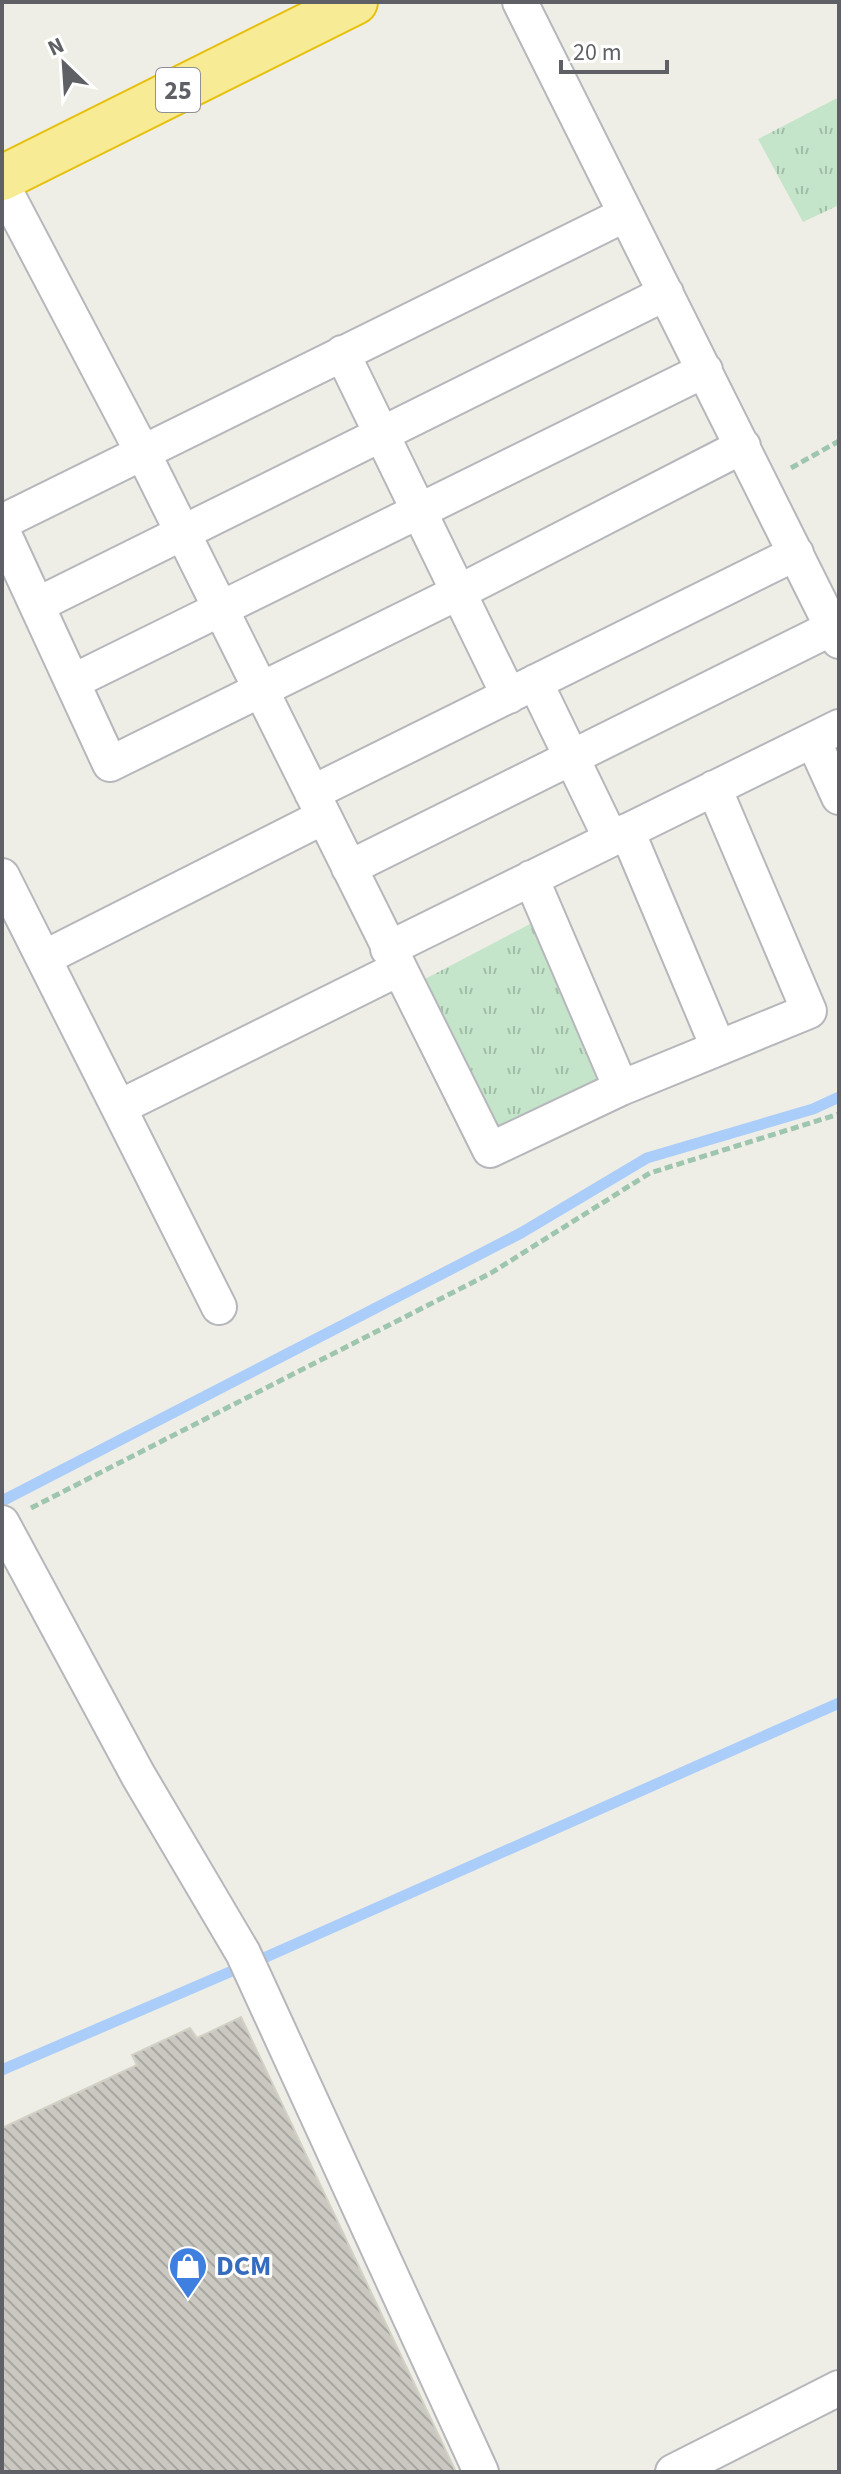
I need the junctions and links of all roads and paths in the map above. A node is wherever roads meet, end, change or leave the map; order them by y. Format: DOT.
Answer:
graph roads {
  1 [pos="355,2"];
  2 [pos="520,2"];
  3 [pos="2,178"];
  4 [pos="2,185"];
  5 [pos="626,214"];
  6 [pos="13,230"];
  7 [pos="666,293"];
  8 [pos="342,353"];
  9 [pos="705,370"];
  10 [pos="382,435"];
  11 [pos="839,441"];
  12 [pos="743,446"];
  13 [pos="144,455"];
  14 [pos="762,484"];
  15 [pos="419,509"];
  16 [pos="2,522"];
  17 [pos="2,530"];
  18 [pos="183,534"];
  19 [pos="796,553"];
  20 [pos="459,592"];
  21 [pos="37,605"];
  22 [pos="220,608"];
  23 [pos="836,634"];
  24 [pos="72,682"];
  25 [pos="260,689"];
  26 [pos="522,689"];
  27 [pos="826,734"];
  28 [pos="571,757"];
  29 [pos="714,788"];
  30 [pos="839,797"];
  31 [pos="318,805"];
  32 [pos="619,835"];
  33 [pos="349,868"];
  34 [pos="2,876"];
  35 [pos="531,878"];
  36 [pos="46,957"];
  37 [pos="393,959"];
  38 [pos="718,1047"];
  39 [pos="621,1088"];
  40 [pos="120,1107"];
  41 [pos="839,1114"];
  42 [pos="219,1307"];
  43 [pos="9,1519"];
  44 [pos="839,2388"];
  45 [pos="481,2472"];
  46 [pos="673,2472"];
  1 -- 3 [label="highway, 25"];
  2 -- 5 [label="street"];
  4 -- 6 [label="street"];
  5 -- 7 [label="street"];
  5 -- 8 [label="street"];
  6 -- 13 [label="street"];
  7 -- 9 [label="street"];
  7 -- 10 [label="street"];
  8 -- 10 [label="street"];
  8 -- 13 [label="street"];
  9 -- 12 [label="street"];
  9 -- 15 [label="street"];
  10 -- 15 [label="street"];
  10 -- 18 [label="street"];
  11 -- 14 [label="path"];
  12 -- 14 [label="street"];
  12 -- 20 [label="street"];
  13 -- 16 [label="street"];
  13 -- 18 [label="street"];
  14 -- 19 [label="street"];
  15 -- 20 [label="street"];
  15 -- 22 [label="street"];
  17 -- 21 [label="street"];
  18 -- 21 [label="street"];
  18 -- 22 [label="street"];
  19 -- 23 [label="street"];
  19 -- 26 [label="street"];
  20 -- 25 [label="street"];
  20 -- 26 [label="street"];
  21 -- 24 [label="street"];
  22 -- 24 [label="street"];
  22 -- 25 [label="street"];
  23 -- 28 [label="street"];
  24 -- 25 [label="street"];
  25 -- 31 [label="street"];
  26 -- 28 [label="street"];
  26 -- 31 [label="street"];
  27 -- 29 [label="street"];
  27 -- 30 [label="street"];
  28 -- 32 [label="street"];
  28 -- 33 [label="street"];
  29 -- 32 [label="street"];
  29 -- 38 [label="street"];
  31 -- 33 [label="street"];
  31 -- 36 [label="street"];
  32 -- 35 [label="street"];
  32 -- 38 [label="street"];
  33 -- 37 [label="street"];
  34 -- 36 [label="street"];
  35 -- 37 [label="street"];
  35 -- 39 [label="street"];
  36 -- 40 [label="street"];
  37 -- 39 [label="street"];
  37 -- 40 [label="street"];
  38 -- 39 [label="street"];
  40 -- 42 [label="street"];
  41 -- 43 [label="path"];
  43 -- 45 [label="street"];
  44 -- 46 [label="street"];
}
